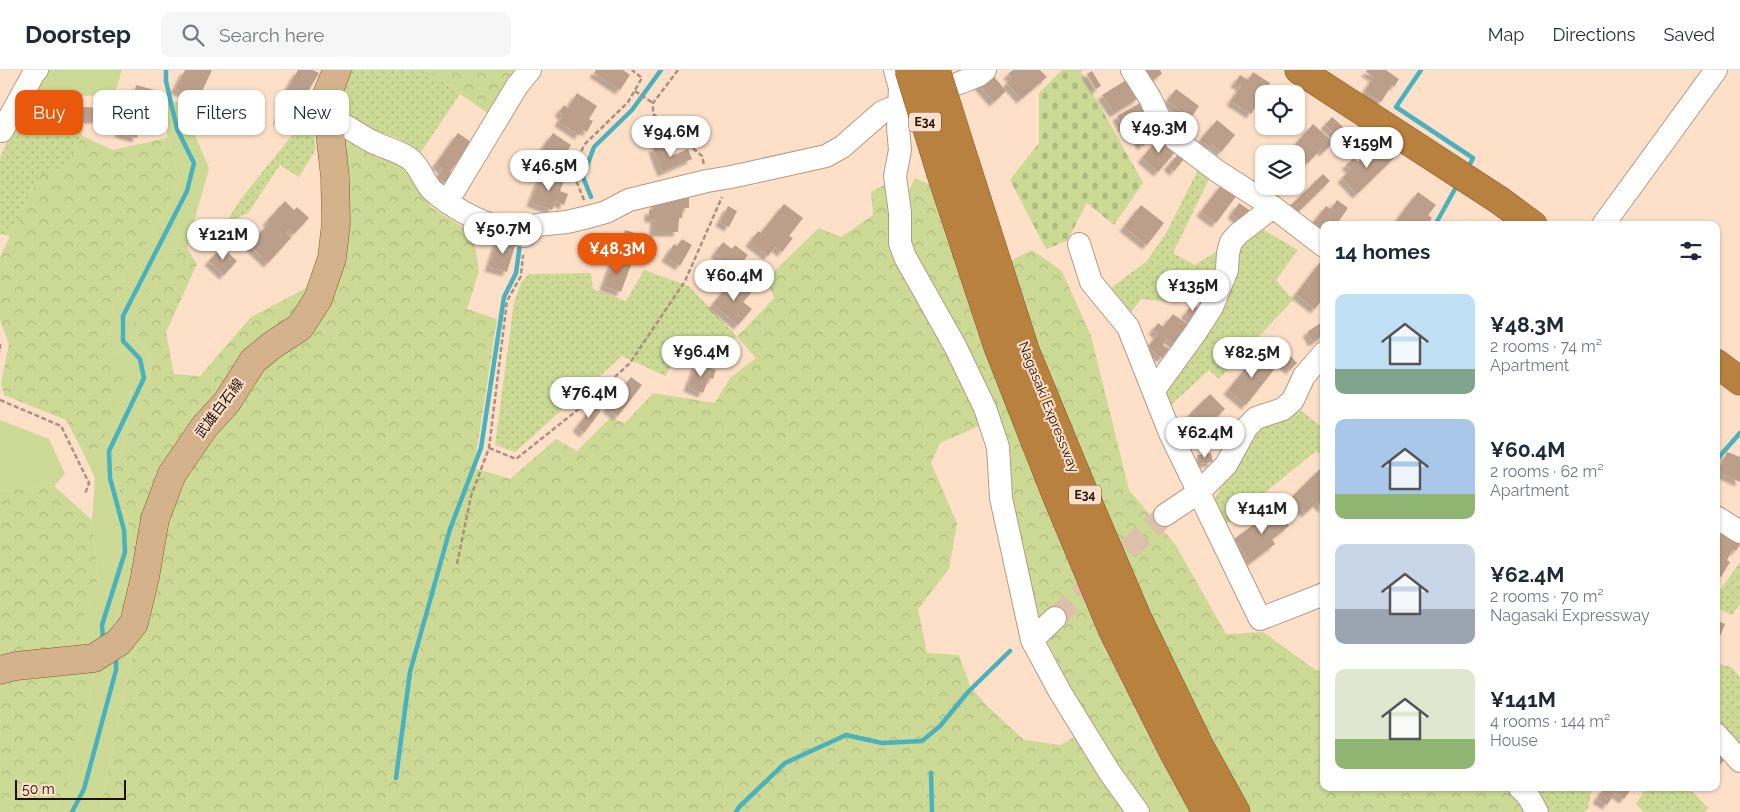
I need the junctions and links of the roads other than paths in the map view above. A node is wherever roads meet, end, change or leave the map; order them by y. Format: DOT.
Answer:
graph roads {
  1 [pos="37,70"];
  2 [pos="530,70"];
  3 [pos="895,70"];
  4 [pos="909,70"];
  5 [pos="936,70"];
  6 [pos="985,70"];
  7 [pos="1132,70"];
  8 [pos="1299,70"];
  9 [pos="1716,70"];
  10 [pos="335,71"];
  11 [pos="328,90"];
  12 [pos="900,106"];
  13 [pos="349,127"];
  14 [pos="2,131"];
  15 [pos="330,135"];
  16 [pos="447,202"];
  17 [pos="1273,207"];
  18 [pos="1528,221"];
  19 [pos="1606,221"];
  20 [pos="1320,243"];
  21 [pos="1079,244"];
  22 [pos="1320,358"];
  23 [pos="1720,366"];
  24 [pos="1740,381"];
  25 [pos="1154,390"];
  26 [pos="1199,492"];
  27 [pos="1165,516"];
  28 [pos="1720,520"];
  29 [pos="1740,532"];
  30 [pos="1320,596"];
  31 [pos="1055,618"];
  32 [pos="1032,640"];
  33 [pos="0,670"];
  34 [pos="1720,738"];
  35 [pos="1740,761"];
  36 [pos="1523,791"];
  37 [pos="1138,812"];
  38 [pos="1206,812"];
  39 [pos="1236,812"];
  40 [pos="1537,812"];
  1 -- 14 [label="street"];
  2 -- 16 [label="street"];
  3 -- 12 [label="street"];
  4 -- 38 [label="highway, Nagasaki Expressway / E34, bridge"];
  5 -- 39 [label="highway, Nagasaki Expressway / E34, bridge"];
  6 -- 12 [label="street"];
  7 -- 17 [label="street"];
  8 -- 18 [label="highway"];
  9 -- 19 [label="street"];
  10 -- 11 [label="main road, 武雄白石線"];
  12 -- 16 [label="street"];
  12 -- 32 [label="street"];
  13 -- 16 [label="street"];
  15 -- 33 [label="main road, 武雄白石線"];
  17 -- 20 [label="street"];
  17 -- 25 [label="street"];
  21 -- 25 [label="street"];
  22 -- 26 [label="street"];
  23 -- 24 [label="highway"];
  25 -- 26 [label="street"];
  26 -- 27 [label="street"];
  26 -- 30 [label="street"];
  28 -- 29 [label="street"];
  31 -- 32 [label="street"];
  32 -- 37 [label="street"];
  34 -- 35 [label="street"];
  36 -- 40 [label="street"];
}
